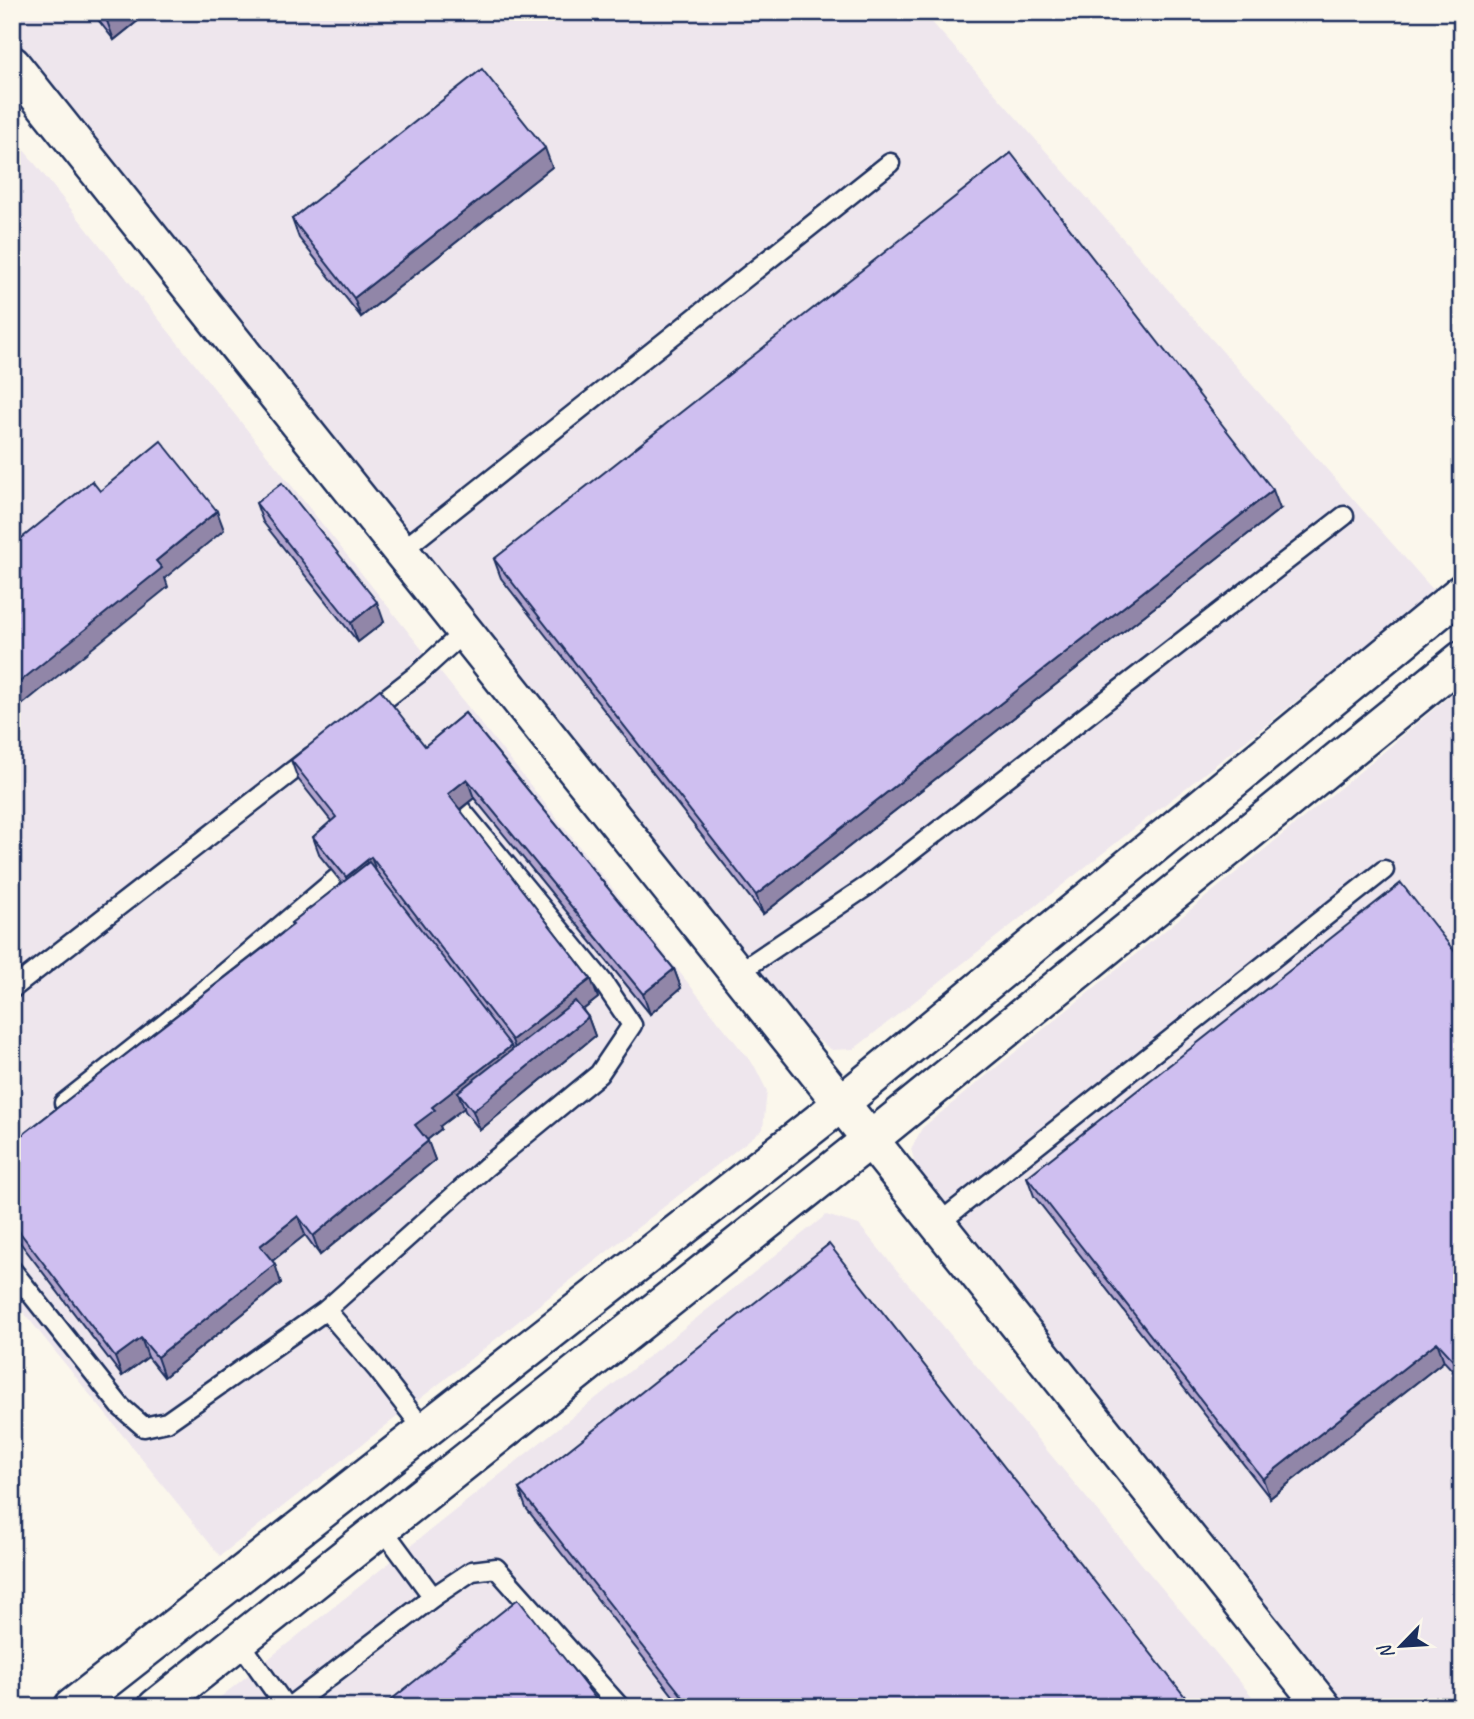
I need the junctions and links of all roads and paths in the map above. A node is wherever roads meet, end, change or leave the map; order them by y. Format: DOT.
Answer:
graph roads {
  1 [pos="12,64"];
  2 [pos="890,163"];
  3 [pos="1344,516"];
  4 [pos="400,552"];
  5 [pos="1462,592"];
  6 [pos="464,632"];
  7 [pos="1462,659"];
  8 [pos="353,724"];
  9 [pos="331,741"];
  10 [pos="422,806"];
  11 [pos="369,851"];
  12 [pos="1384,870"];
  13 [pos="738,972"];
  14 [pos="12,989"];
  15 [pos="842,1102"];
  16 [pos="54,1111"];
  17 [pos="871,1139"];
  18 [pos="939,1223"];
  19 [pos="12,1270"];
  20 [pos="326,1310"];
  21 [pos="425,1431"];
  22 [pos="383,1528"];
  23 [pos="433,1597"];
  24 [pos="239,1641"];
  25 [pos="72,1707"];
  26 [pos="156,1707"];
  27 [pos="287,1707"];
  28 [pos="620,1707"];
  29 [pos="1323,1707"];
  1 -- 4 [label="street"];
  2 -- 4 [label="lane"];
  3 -- 13 [label="lane"];
  4 -- 6 [label="street"];
  5 -- 15 [label="street"];
  6 -- 8 [label="lane"];
  6 -- 13 [label="street"];
  7 -- 17 [label="street"];
  9 -- 14 [label="lane"];
  10 -- 20 [label="lane"];
  11 -- 16 [label="lane"];
  12 -- 18 [label="lane"];
  13 -- 15 [label="street"];
  15 -- 17 [label="street"];
  15 -- 21 [label="street"];
  17 -- 18 [label="street"];
  17 -- 22 [label="street"];
  18 -- 29 [label="street"];
  19 -- 20 [label="lane"];
  20 -- 21 [label="lane"];
  21 -- 25 [label="street"];
  22 -- 23 [label="lane"];
  22 -- 24 [label="street"];
  23 -- 27 [label="lane"];
  23 -- 28 [label="lane"];
  24 -- 26 [label="street"];
  24 -- 27 [label="lane"];
}
